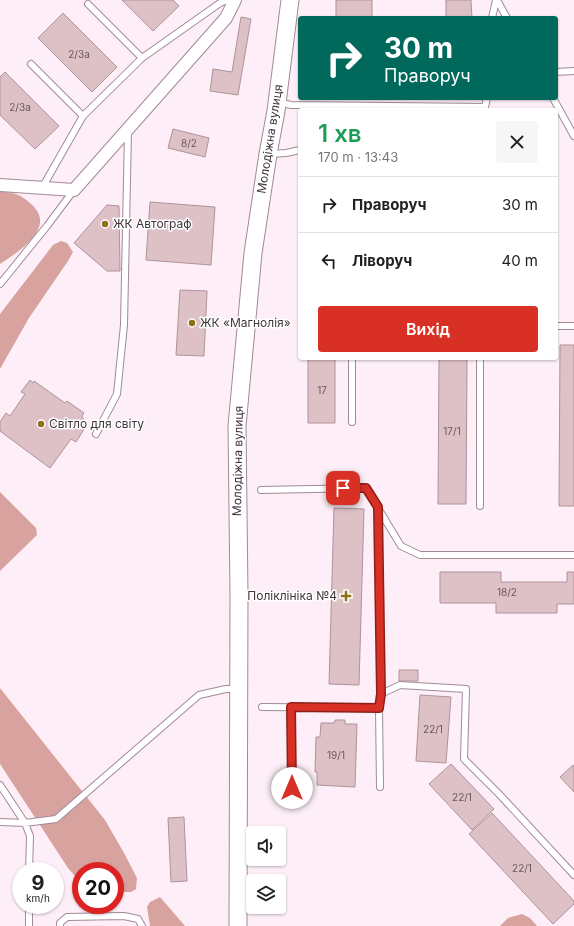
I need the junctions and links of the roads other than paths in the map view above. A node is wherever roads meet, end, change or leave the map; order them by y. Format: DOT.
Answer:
graph roads {
  1 [pos="228,0"];
  2 [pos="235,0"];
  3 [pos="290,0"];
  4 [pos="496,0"];
  5 [pos="88,4"];
  6 [pos="492,16"];
  7 [pos="506,16"];
  8 [pos="142,58"];
  9 [pos="31,64"];
  10 [pos="574,71"];
  11 [pos="558,72"];
  12 [pos="487,100"];
  13 [pos="554,100"];
  14 [pos="276,102"];
  15 [pos="83,116"];
  16 [pos="128,129"];
  17 [pos="574,136"];
  18 [pos="298,150"];
  19 [pos="268,154"];
  20 [pos="0,185"];
  21 [pos="42,188"];
  22 [pos="74,190"];
  23 [pos="0,284"];
  24 [pos="558,326"];
  25 [pos="574,326"];
  26 [pos="352,360"];
  27 [pos="480,360"];
  28 [pos="352,422"];
  29 [pos="96,434"];
  30 [pos="261,490"];
  31 [pos="480,506"];
  32 [pos="378,507"];
  33 [pos="574,555"];
  34 [pos="239,689"];
  35 [pos="381,694"];
  36 [pos="262,707"];
  37 [pos="291,707"];
  38 [pos="379,708"];
  39 [pos="0,785"];
  40 [pos="380,786"];
  41 [pos="292,788"];
  42 [pos="0,822"];
  43 [pos="25,823"];
  44 [pos="29,862"];
  45 [pos="574,875"];
  46 [pos="29,914"];
  47 [pos="29,926"];
  48 [pos="60,926"];
  49 [pos="142,926"];
  50 [pos="238,926"];
  1 -- 8 [label="lane"];
  2 -- 16 [label="street"];
  3 -- 14 [label="street, Молодіжна вулиця"];
  4 -- 6 [label="lane"];
  4 -- 7 [label="lane"];
  5 -- 8 [label="lane"];
  8 -- 15 [label="lane"];
  9 -- 15 [label="lane"];
  10 -- 11 [label="lane"];
  12 -- 14 [label="lane"];
  13 -- 17 [label="lane"];
  14 -- 19 [label="street, Молодіжна вулиця"];
  15 -- 21 [label="lane"];
  16 -- 22 [label="street"];
  16 -- 29 [label="lane"];
  18 -- 19 [label="lane"];
  19 -- 34 [label="street, Молодіжна вулиця"];
  20 -- 21 [label="street"];
  21 -- 22 [label="street"];
  22 -- 23 [label="lane"];
  24 -- 25 [label="lane"];
  26 -- 28 [label="lane"];
  27 -- 31 [label="lane"];
  30 -- 32 [label="lane"];
  32 -- 33 [label="lane"];
  32 -- 35 [label="lane"];
  34 -- 43 [label="lane"];
  34 -- 50 [label="street, Молодіжна вулиця"];
  35 -- 38 [label="lane"];
  35 -- 45 [label="lane"];
  36 -- 37 [label="lane"];
  37 -- 38 [label="lane"];
  37 -- 41 [label="lane"];
  38 -- 40 [label="lane"];
  39 -- 43 [label="lane"];
  42 -- 43 [label="lane"];
  43 -- 44 [label="lane"];
  46 -- 47 [label="lane"];
  48 -- 49 [label="lane"];
}
